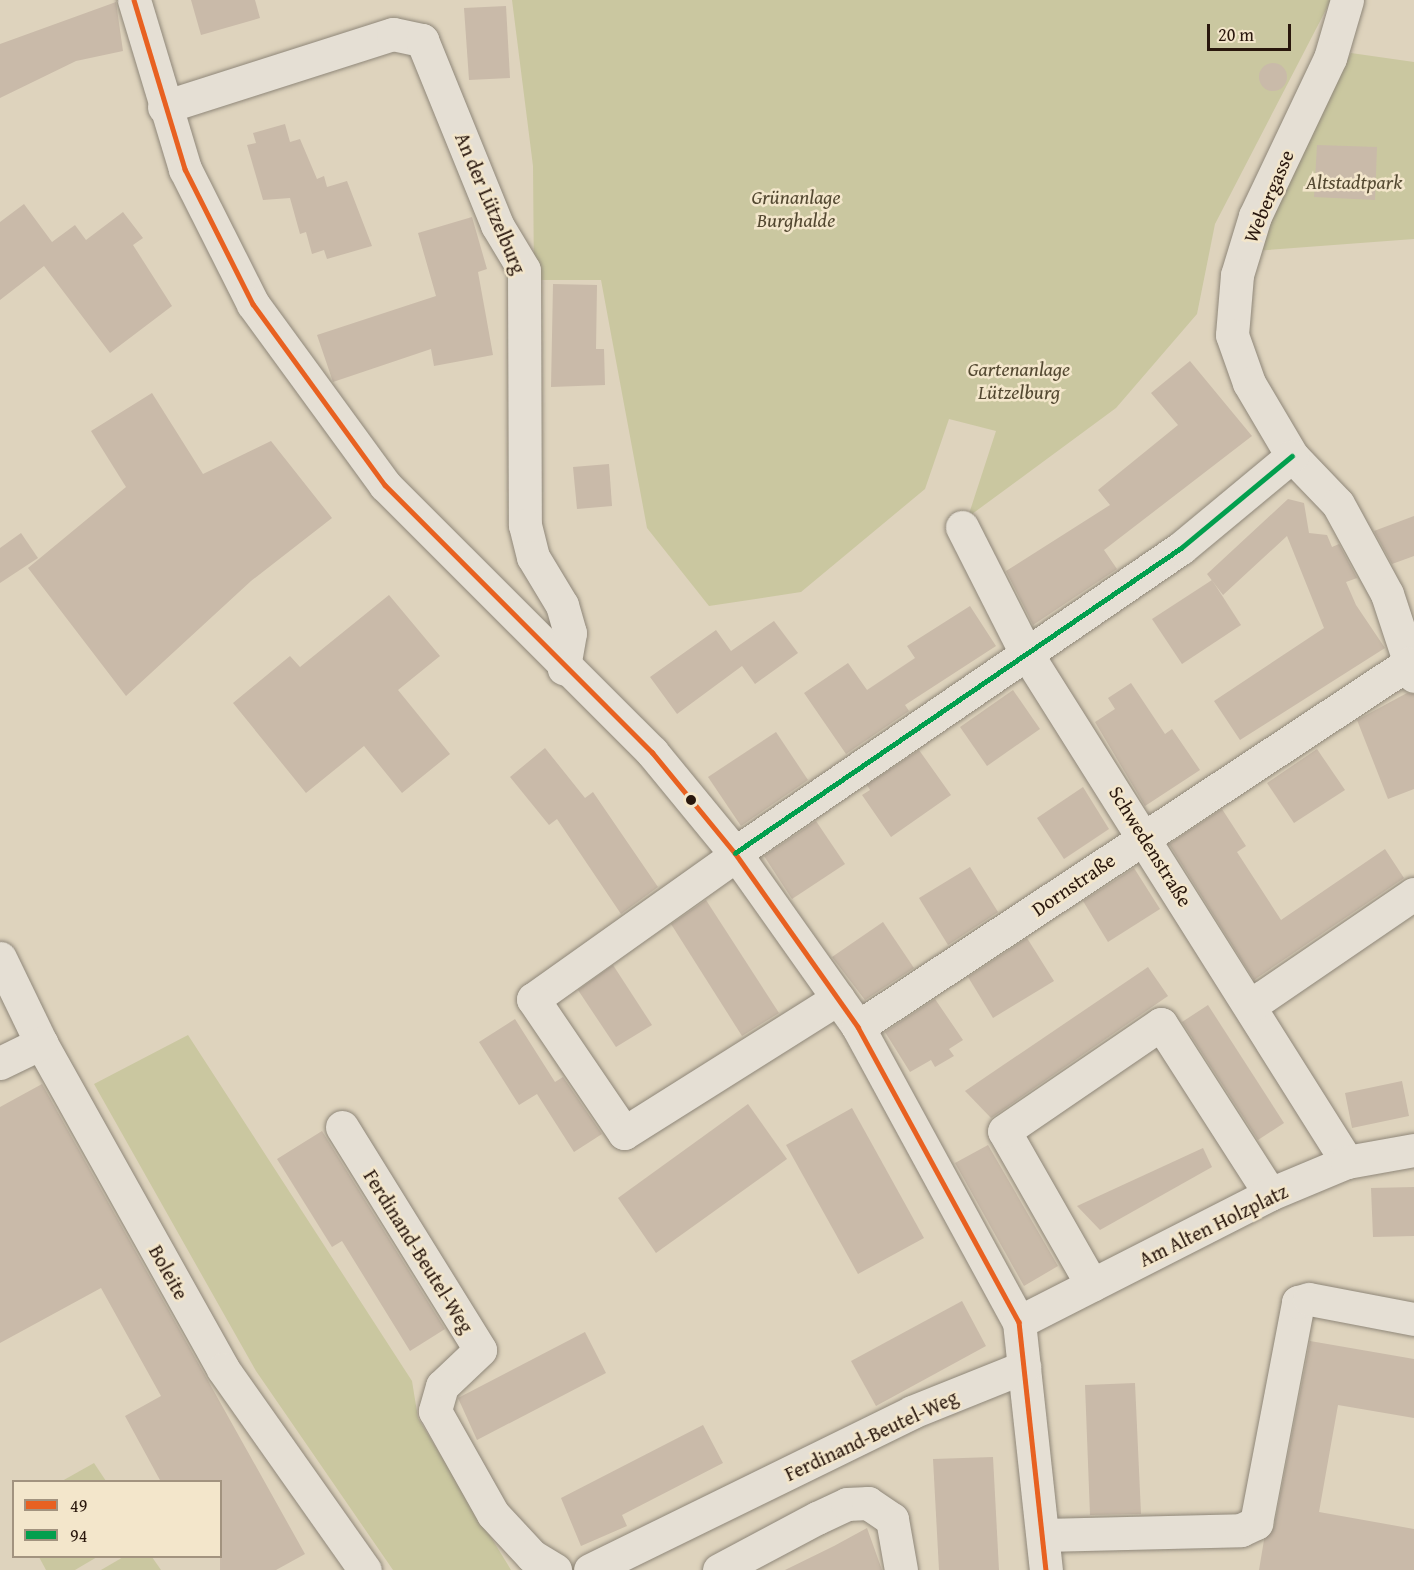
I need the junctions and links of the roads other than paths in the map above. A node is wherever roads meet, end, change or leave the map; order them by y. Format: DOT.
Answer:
graph roads {
  1 [pos="134,0"];
  2 [pos="1347,0"];
  3 [pos="164,107"];
  4 [pos="1292,456"];
  5 [pos="962,527"];
  6 [pos="1025,651"];
  7 [pos="564,668"];
  8 [pos="1411,669"];
  9 [pos="1146,836"];
  10 [pos="736,854"];
  11 [pos="1414,894"];
  12 [pos="0,958"];
  13 [pos="838,998"];
  14 [pos="1251,1005"];
  15 [pos="858,1027"];
  16 [pos="41,1043"];
  17 [pos="0,1063"];
  18 [pos="342,1127"];
  19 [pos="1414,1150"];
  20 [pos="1347,1162"];
  21 [pos="1270,1194"];
  22 [pos="1092,1285"];
  23 [pos="1414,1318"];
  24 [pos="1019,1322"];
  25 [pos="1024,1367"];
  26 [pos="1043,1535"];
  27 [pos="365,1570"];
  28 [pos="555,1570"];
  29 [pos="590,1570"];
  30 [pos="719,1570"];
  31 [pos="901,1570"];
  32 [pos="1046,1570"];
  1 -- 3 [label="street"];
  2 -- 4 [label="street, Webergasse"];
  3 -- 7 [label="street"];
  3 -- 7 [label="street, An der Lützelburg"];
  4 -- 6 [label="street"];
  4 -- 8 [label="street, Webergasse"];
  5 -- 6 [label="street, Schwedenstraße"];
  6 -- 9 [label="street, Schwedenstraße"];
  6 -- 10 [label="street"];
  7 -- 10 [label="street"];
  8 -- 9 [label="street, Dornstraße"];
  9 -- 14 [label="street, Schwedenstraße"];
  9 -- 15 [label="street, Dornstraße"];
  10 -- 13 [label="street"];
  10 -- 13 [label="street"];
  11 -- 14 [label="street"];
  12 -- 16 [label="street, Boleite"];
  13 -- 15 [label="street"];
  14 -- 20 [label="street, Schwedenstraße"];
  15 -- 24 [label="street"];
  16 -- 17 [label="street"];
  16 -- 27 [label="street, Boleite"];
  18 -- 28 [label="street, Ferdinand-Beutel-Weg"];
  19 -- 20 [label="street, Am Alten Holzplatz"];
  20 -- 21 [label="street, Am Alten Holzplatz"];
  21 -- 22 [label="street, Am Alten Holzplatz"];
  21 -- 22 [label="street"];
  22 -- 24 [label="street, Am Alten Holzplatz"];
  23 -- 26 [label="street"];
  24 -- 25 [label="street"];
  25 -- 26 [label="street"];
  25 -- 29 [label="street, Ferdinand-Beutel-Weg"];
  26 -- 32 [label="street"];
  30 -- 31 [label="street"];
}
